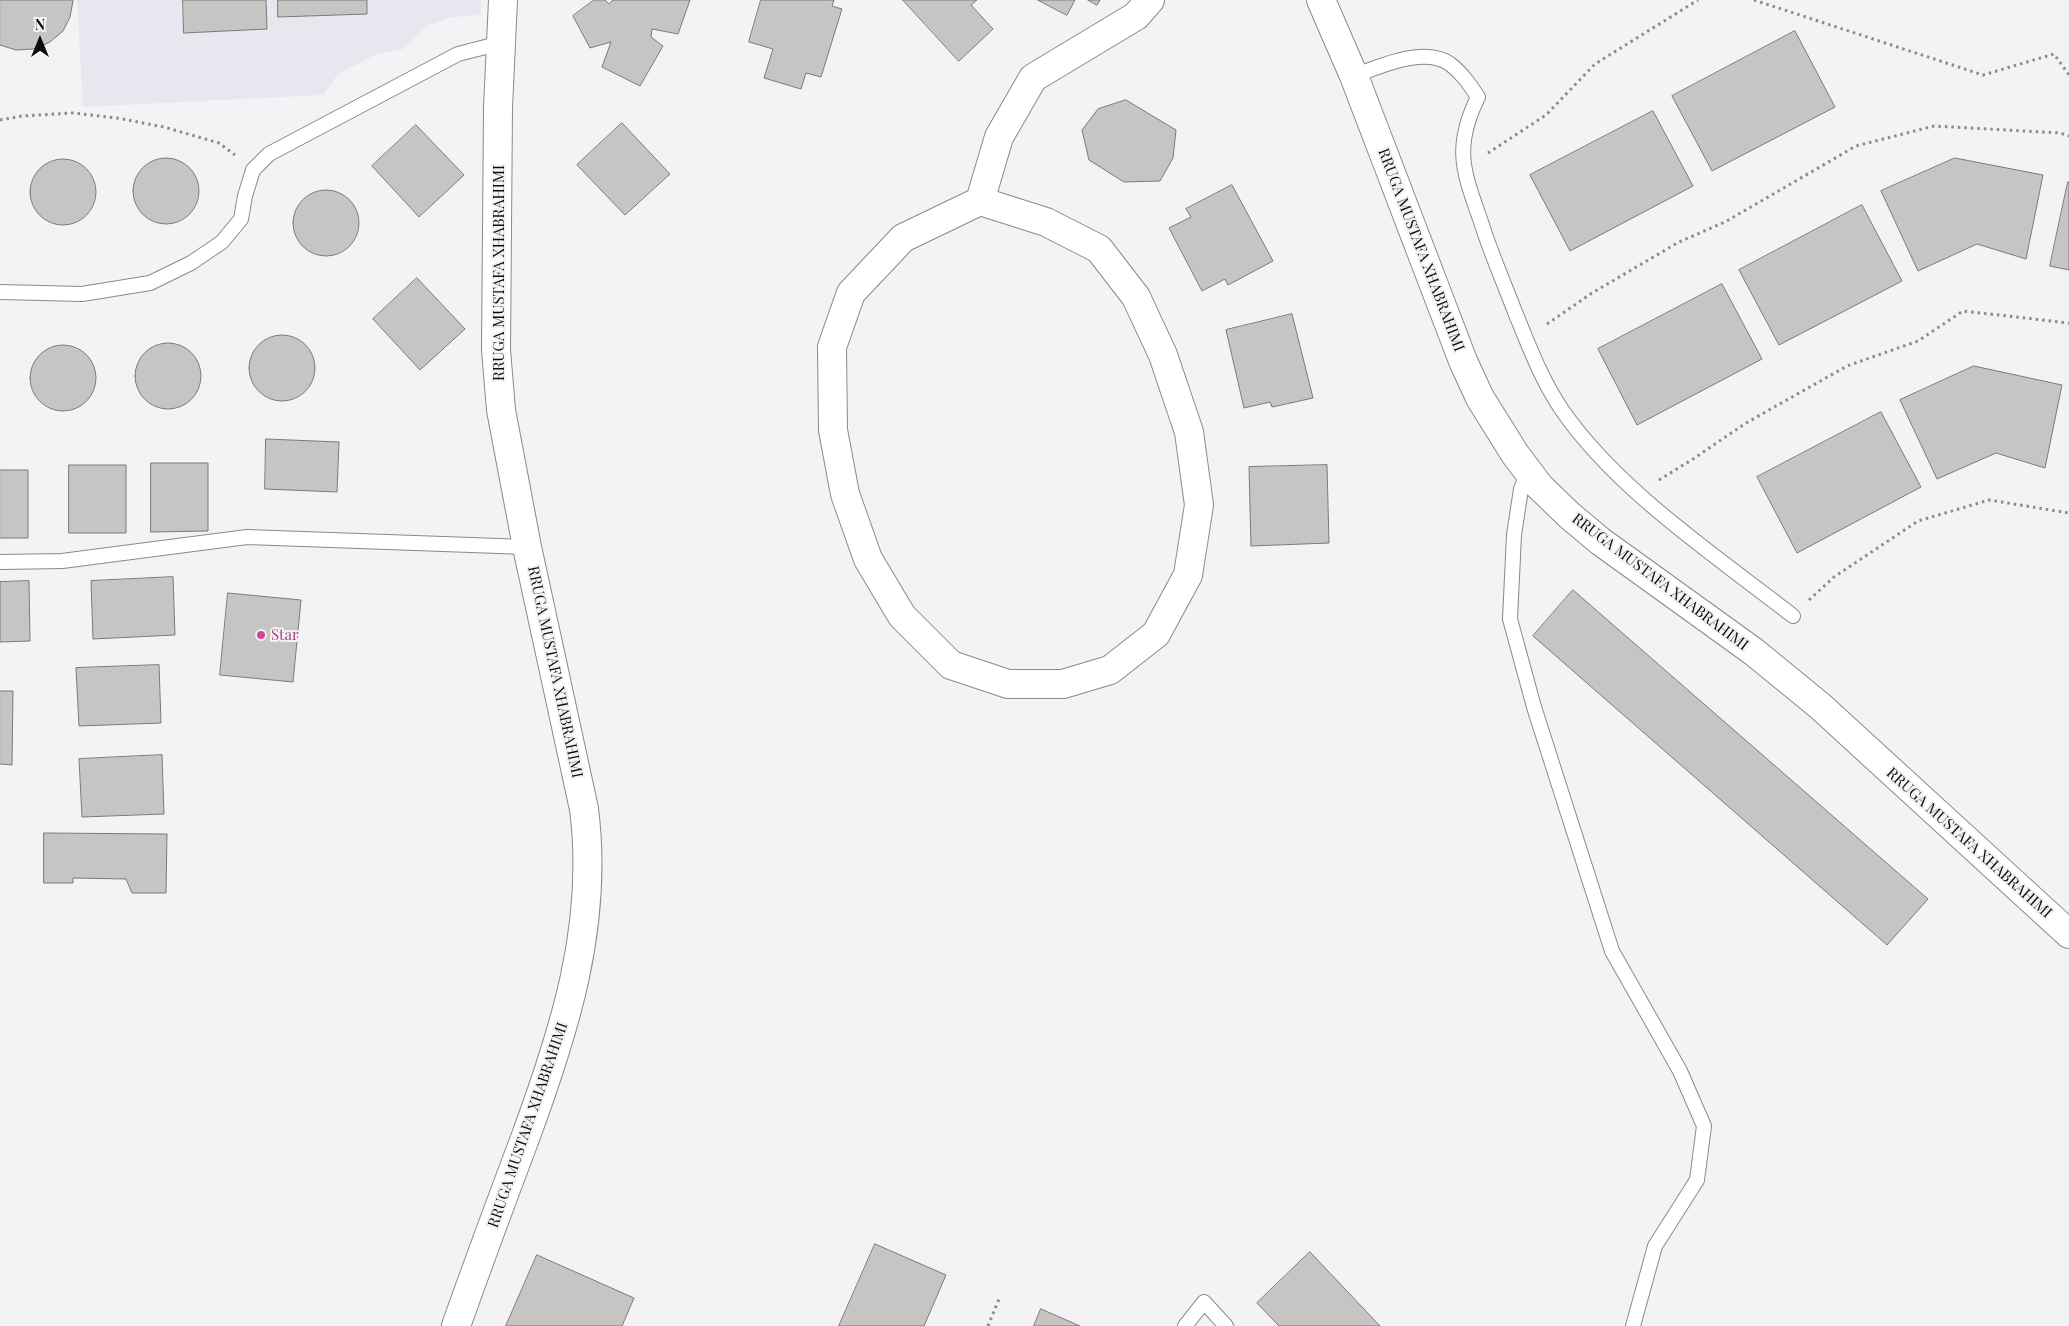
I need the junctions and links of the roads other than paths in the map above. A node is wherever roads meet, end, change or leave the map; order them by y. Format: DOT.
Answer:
graph roads {
  1 [pos="503,0"];
  2 [pos="1150,0"];
  3 [pos="1321,0"];
  4 [pos="501,43"];
  5 [pos="1354,76"];
  6 [pos="980,201"];
  7 [pos="0,292"];
  8 [pos="1528,472"];
  9 [pos="528,547"];
  10 [pos="0,562"];
  11 [pos="1793,616"];
  12 [pos="2069,934"];
  13 [pos="456,1326"];
  14 [pos="1185,1326"];
  15 [pos="1226,1326"];
  16 [pos="1633,1326"];
  1 -- 4 [label="street, RRUGA MUSTAFA XHABRAHIMI"];
  2 -- 6 [label="street"];
  3 -- 5 [label="street, RRUGA MUSTAFA XHABRAHIMI"];
  4 -- 7 [label="lane"];
  4 -- 9 [label="street, RRUGA MUSTAFA XHABRAHIMI"];
  5 -- 8 [label="street, RRUGA MUSTAFA XHABRAHIMI"];
  5 -- 11 [label="lane"];
  6 -- 6 [label="street"];
  8 -- 12 [label="street, RRUGA MUSTAFA XHABRAHIMI"];
  8 -- 16 [label="lane"];
  9 -- 10 [label="lane"];
  9 -- 13 [label="street, RRUGA MUSTAFA XHABRAHIMI"];
  14 -- 15 [label="lane"];
}
